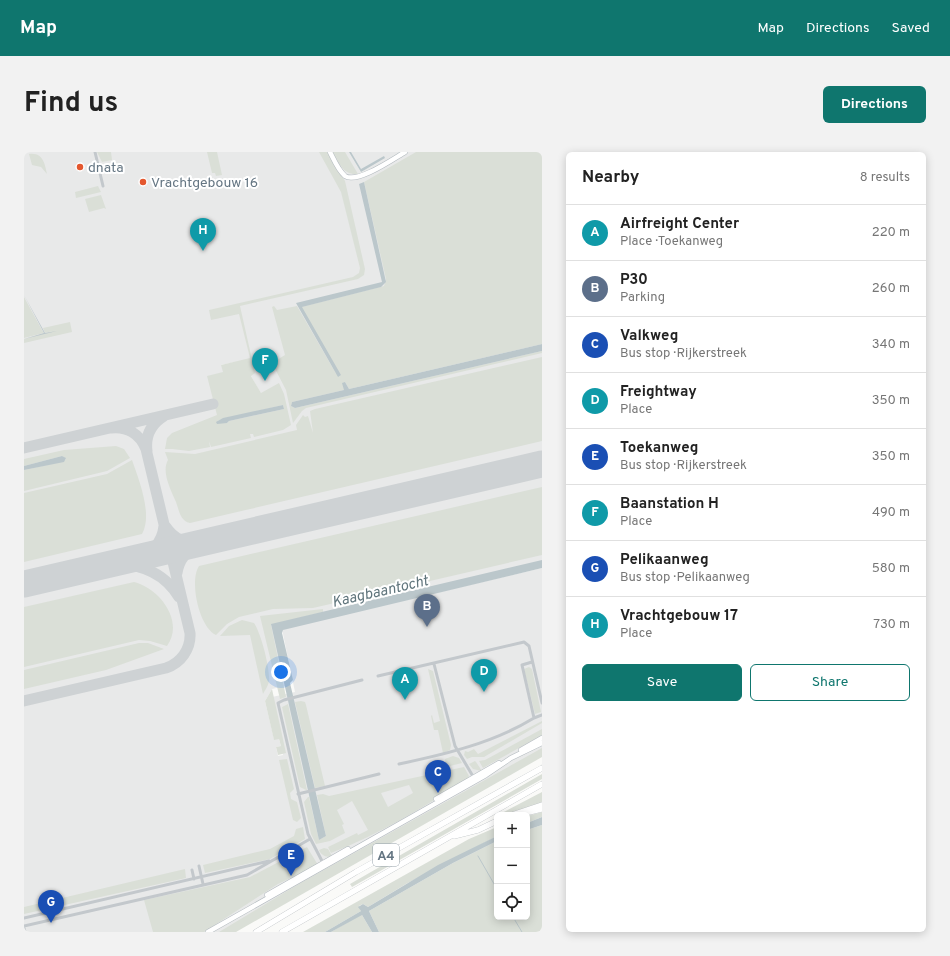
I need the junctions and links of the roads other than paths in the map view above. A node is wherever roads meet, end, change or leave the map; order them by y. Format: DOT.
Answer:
graph roads {
  1 [pos="95,152"];
  2 [pos="330,152"];
  3 [pos="404,152"];
  4 [pos="103,186"];
  5 [pos="532,662"];
  6 [pos="434,664"];
  7 [pos="378,676"];
  8 [pos="362,680"];
  9 [pos="542,703"];
  10 [pos="542,715"];
  11 [pos="534,718"];
  12 [pos="542,738"];
  13 [pos="542,743"];
  14 [pos="457,751"];
  15 [pos="399,764"];
  16 [pos="542,764"];
  17 [pos="542,768"];
  18 [pos="379,774"];
  19 [pos="475,779"];
  20 [pos="517,781"];
  21 [pos="542,784"];
  22 [pos="298,794"];
  23 [pos="542,804"];
  24 [pos="542,810"];
  25 [pos="520,812"];
  26 [pos="530,812"];
  27 [pos="494,822"];
  28 [pos="446,838"];
  29 [pos="310,839"];
  30 [pos="274,859"];
  31 [pos="324,865"];
  32 [pos="199,866"];
  33 [pos="192,870"];
  34 [pos="202,878"];
  35 [pos="194,879"];
  36 [pos="203,884"];
  37 [pos="141,891"];
  38 [pos="142,898"];
  39 [pos="71,907"];
  40 [pos="73,914"];
  41 [pos="24,918"];
  42 [pos="24,927"];
  43 [pos="25,932"];
  44 [pos="208,932"];
  45 [pos="256,932"];
  46 [pos="282,932"];
  1 -- 4 [label="street"];
  2 -- 3 [label="street"];
  5 -- 6 [label="street"];
  5 -- 9 [label="street"];
  5 -- 11 [label="street"];
  6 -- 7 [label="street"];
  6 -- 14 [label="street"];
  8 -- 22 [label="street"];
  10 -- 11 [label="street"];
  11 -- 14 [label="street"];
  12 -- 19 [label="street"];
  13 -- 19 [label="street"];
  14 -- 15 [label="street"];
  14 -- 19 [label="street"];
  16 -- 20 [label="highway, A4"];
  17 -- 20 [label="highway, A4"];
  18 -- 22 [label="street"];
  19 -- 31 [label="street"];
  20 -- 45 [label="highway, A4"];
  21 -- 28 [label="highway, A4"];
  22 -- 29 [label="street"];
  23 -- 25 [label="highway"];
  24 -- 26 [label="highway"];
  27 -- 28 [label="highway, A4"];
  28 -- 46 [label="highway, A4"];
  29 -- 30 [label="street"];
  29 -- 31 [label="street"];
  30 -- 34 [label="street"];
  30 -- 36 [label="street"];
  31 -- 44 [label="street"];
  32 -- 34 [label="street"];
  33 -- 35 [label="street"];
  34 -- 35 [label="street"];
  34 -- 36 [label="street"];
  35 -- 37 [label="street"];
  36 -- 38 [label="street"];
  37 -- 38 [label="street"];
  37 -- 39 [label="street"];
  38 -- 40 [label="street"];
  39 -- 40 [label="street"];
  39 -- 41 [label="street"];
  40 -- 42 [label="street"];
  42 -- 43 [label="street"];
}
